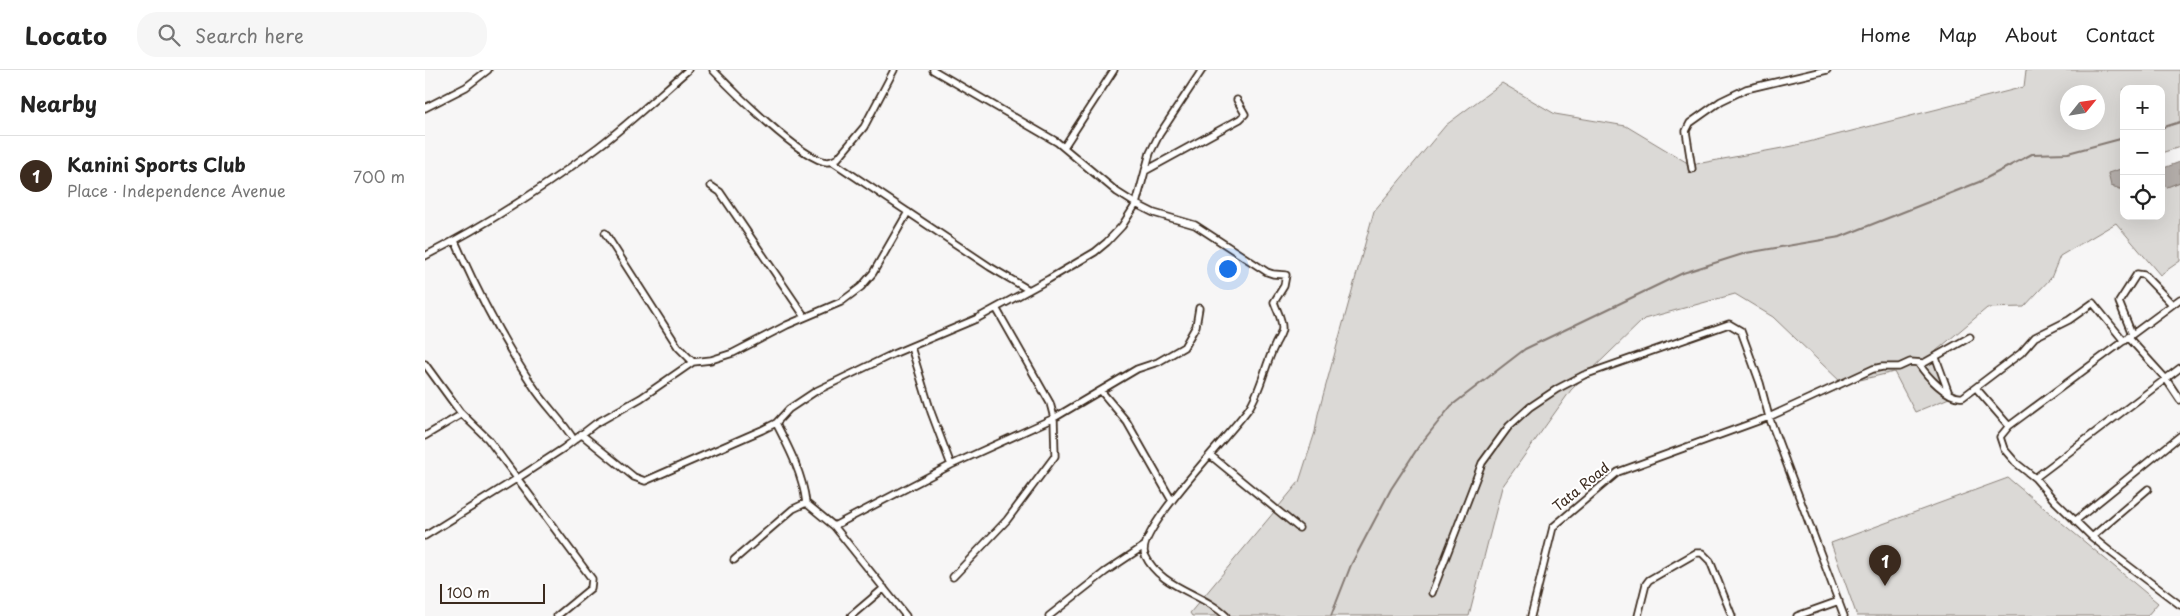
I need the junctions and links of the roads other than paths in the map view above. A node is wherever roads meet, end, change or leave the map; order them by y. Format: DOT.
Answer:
graph roads {
  1 [pos="488,70"];
  2 [pos="688,70"];
  3 [pos="713,70"];
  4 [pos="894,70"];
  5 [pos="933,70"];
  6 [pos="1114,70"];
  7 [pos="1202,70"];
  8 [pos="1827,70"];
  9 [pos="1237,100"];
  10 [pos="425,108"];
  11 [pos="1064,147"];
  12 [pos="833,162"];
  13 [pos="1692,169"];
  14 [pos="1145,171"];
  15 [pos="711,186"];
  16 [pos="1135,204"];
  17 [pos="908,212"];
  18 [pos="605,233"];
  19 [pos="455,241"];
  20 [pos="425,256"];
  21 [pos="1029,290"];
  22 [pos="2180,298"];
  23 [pos="2172,304"];
  24 [pos="996,308"];
  25 [pos="1199,308"];
  26 [pos="805,317"];
  27 [pos="1971,337"];
  28 [pos="2128,337"];
  29 [pos="911,347"];
  30 [pos="1936,358"];
  31 [pos="693,362"];
  32 [pos="425,364"];
  33 [pos="1919,364"];
  34 [pos="2180,368"];
  35 [pos="2167,379"];
  36 [pos="1976,388"];
  37 [pos="1101,391"];
  38 [pos="1949,394"];
  39 [pos="2180,400"];
  40 [pos="462,414"];
  41 [pos="1769,417"];
  42 [pos="1054,418"];
  43 [pos="776,423"];
  44 [pos="2009,426"];
  45 [pos="581,434"];
  46 [pos="425,436"];
  47 [pos="2180,436"];
  48 [pos="574,440"];
  49 [pos="1210,455"];
  50 [pos="951,465"];
  51 [pos="518,478"];
  52 [pos="2035,478"];
  53 [pos="2148,489"];
  54 [pos="1172,501"];
  55 [pos="806,503"];
  56 [pos="2075,520"];
  57 [pos="834,526"];
  58 [pos="1299,528"];
  59 [pos="425,536"];
  60 [pos="2093,536"];
  61 [pos="1144,546"];
  62 [pos="734,560"];
  63 [pos="953,577"];
  64 [pos="885,588"];
  65 [pos="1432,593"];
  66 [pos="1839,601"];
  67 [pos="2180,605"];
  68 [pos="557,616"];
  69 [pos="851,616"];
  70 [pos="906,616"];
  71 [pos="1049,616"];
  72 [pos="1226,616"];
  73 [pos="1531,616"];
  74 [pos="1638,616"];
  75 [pos="1732,616"];
  76 [pos="1797,616"];
  77 [pos="1845,616"];
  1 -- 10 [label="street"];
  2 -- 19 [label="street"];
  3 -- 12 [label="street"];
  4 -- 12 [label="street"];
  5 -- 11 [label="street"];
  6 -- 11 [label="street"];
  7 -- 14 [label="street"];
  8 -- 13 [label="street"];
  9 -- 14 [label="street"];
  11 -- 16 [label="street"];
  12 -- 17 [label="street"];
  14 -- 16 [label="street"];
  15 -- 26 [label="street"];
  16 -- 21 [label="street"];
  16 -- 49 [label="street"];
  17 -- 21 [label="street"];
  17 -- 26 [label="street"];
  18 -- 31 [label="street"];
  19 -- 20 [label="street"];
  19 -- 48 [label="street"];
  21 -- 24 [label="street"];
  22 -- 23 [label="street"];
  23 -- 28 [label="street"];
  23 -- 28 [label="street"];
  24 -- 29 [label="street"];
  24 -- 42 [label="street"];
  25 -- 37 [label="street"];
  26 -- 31 [label="street"];
  27 -- 30 [label="street, Tata Road"];
  28 -- 35 [label="street"];
  28 -- 36 [label="street"];
  28 -- 44 [label="street"];
  29 -- 43 [label="street"];
  29 -- 50 [label="street"];
  30 -- 33 [label="street, Tata Road"];
  30 -- 38 [label="street"];
  31 -- 45 [label="street"];
  32 -- 40 [label="street"];
  33 -- 38 [label="street"];
  33 -- 41 [label="street, Tata Road"];
  34 -- 35 [label="street"];
  35 -- 39 [label="street"];
  35 -- 52 [label="street"];
  36 -- 38 [label="street"];
  36 -- 44 [label="street"];
  37 -- 42 [label="street"];
  37 -- 54 [label="street"];
  40 -- 46 [label="street"];
  40 -- 51 [label="street"];
  41 -- 65 [label="street"];
  41 -- 66 [label="street"];
  41 -- 73 [label="street, Tata Road"];
  42 -- 50 [label="street"];
  42 -- 63 [label="street"];
  43 -- 45 [label="street"];
  43 -- 55 [label="street"];
  44 -- 52 [label="street"];
  45 -- 48 [label="street"];
  47 -- 56 [label="street"];
  48 -- 51 [label="street"];
  49 -- 54 [label="street"];
  49 -- 58 [label="street"];
  50 -- 57 [label="street"];
  51 -- 59 [label="street"];
  51 -- 68 [label="street"];
  52 -- 56 [label="street"];
  53 -- 60 [label="street"];
  54 -- 61 [label="street"];
  55 -- 57 [label="street"];
  55 -- 62 [label="street"];
  56 -- 60 [label="street"];
  57 -- 64 [label="street"];
  60 -- 67 [label="street"];
  61 -- 71 [label="street"];
  61 -- 72 [label="street"];
  64 -- 69 [label="street"];
  64 -- 70 [label="street"];
  66 -- 76 [label="street"];
  66 -- 77 [label="street"];
  74 -- 75 [label="street"];
}
